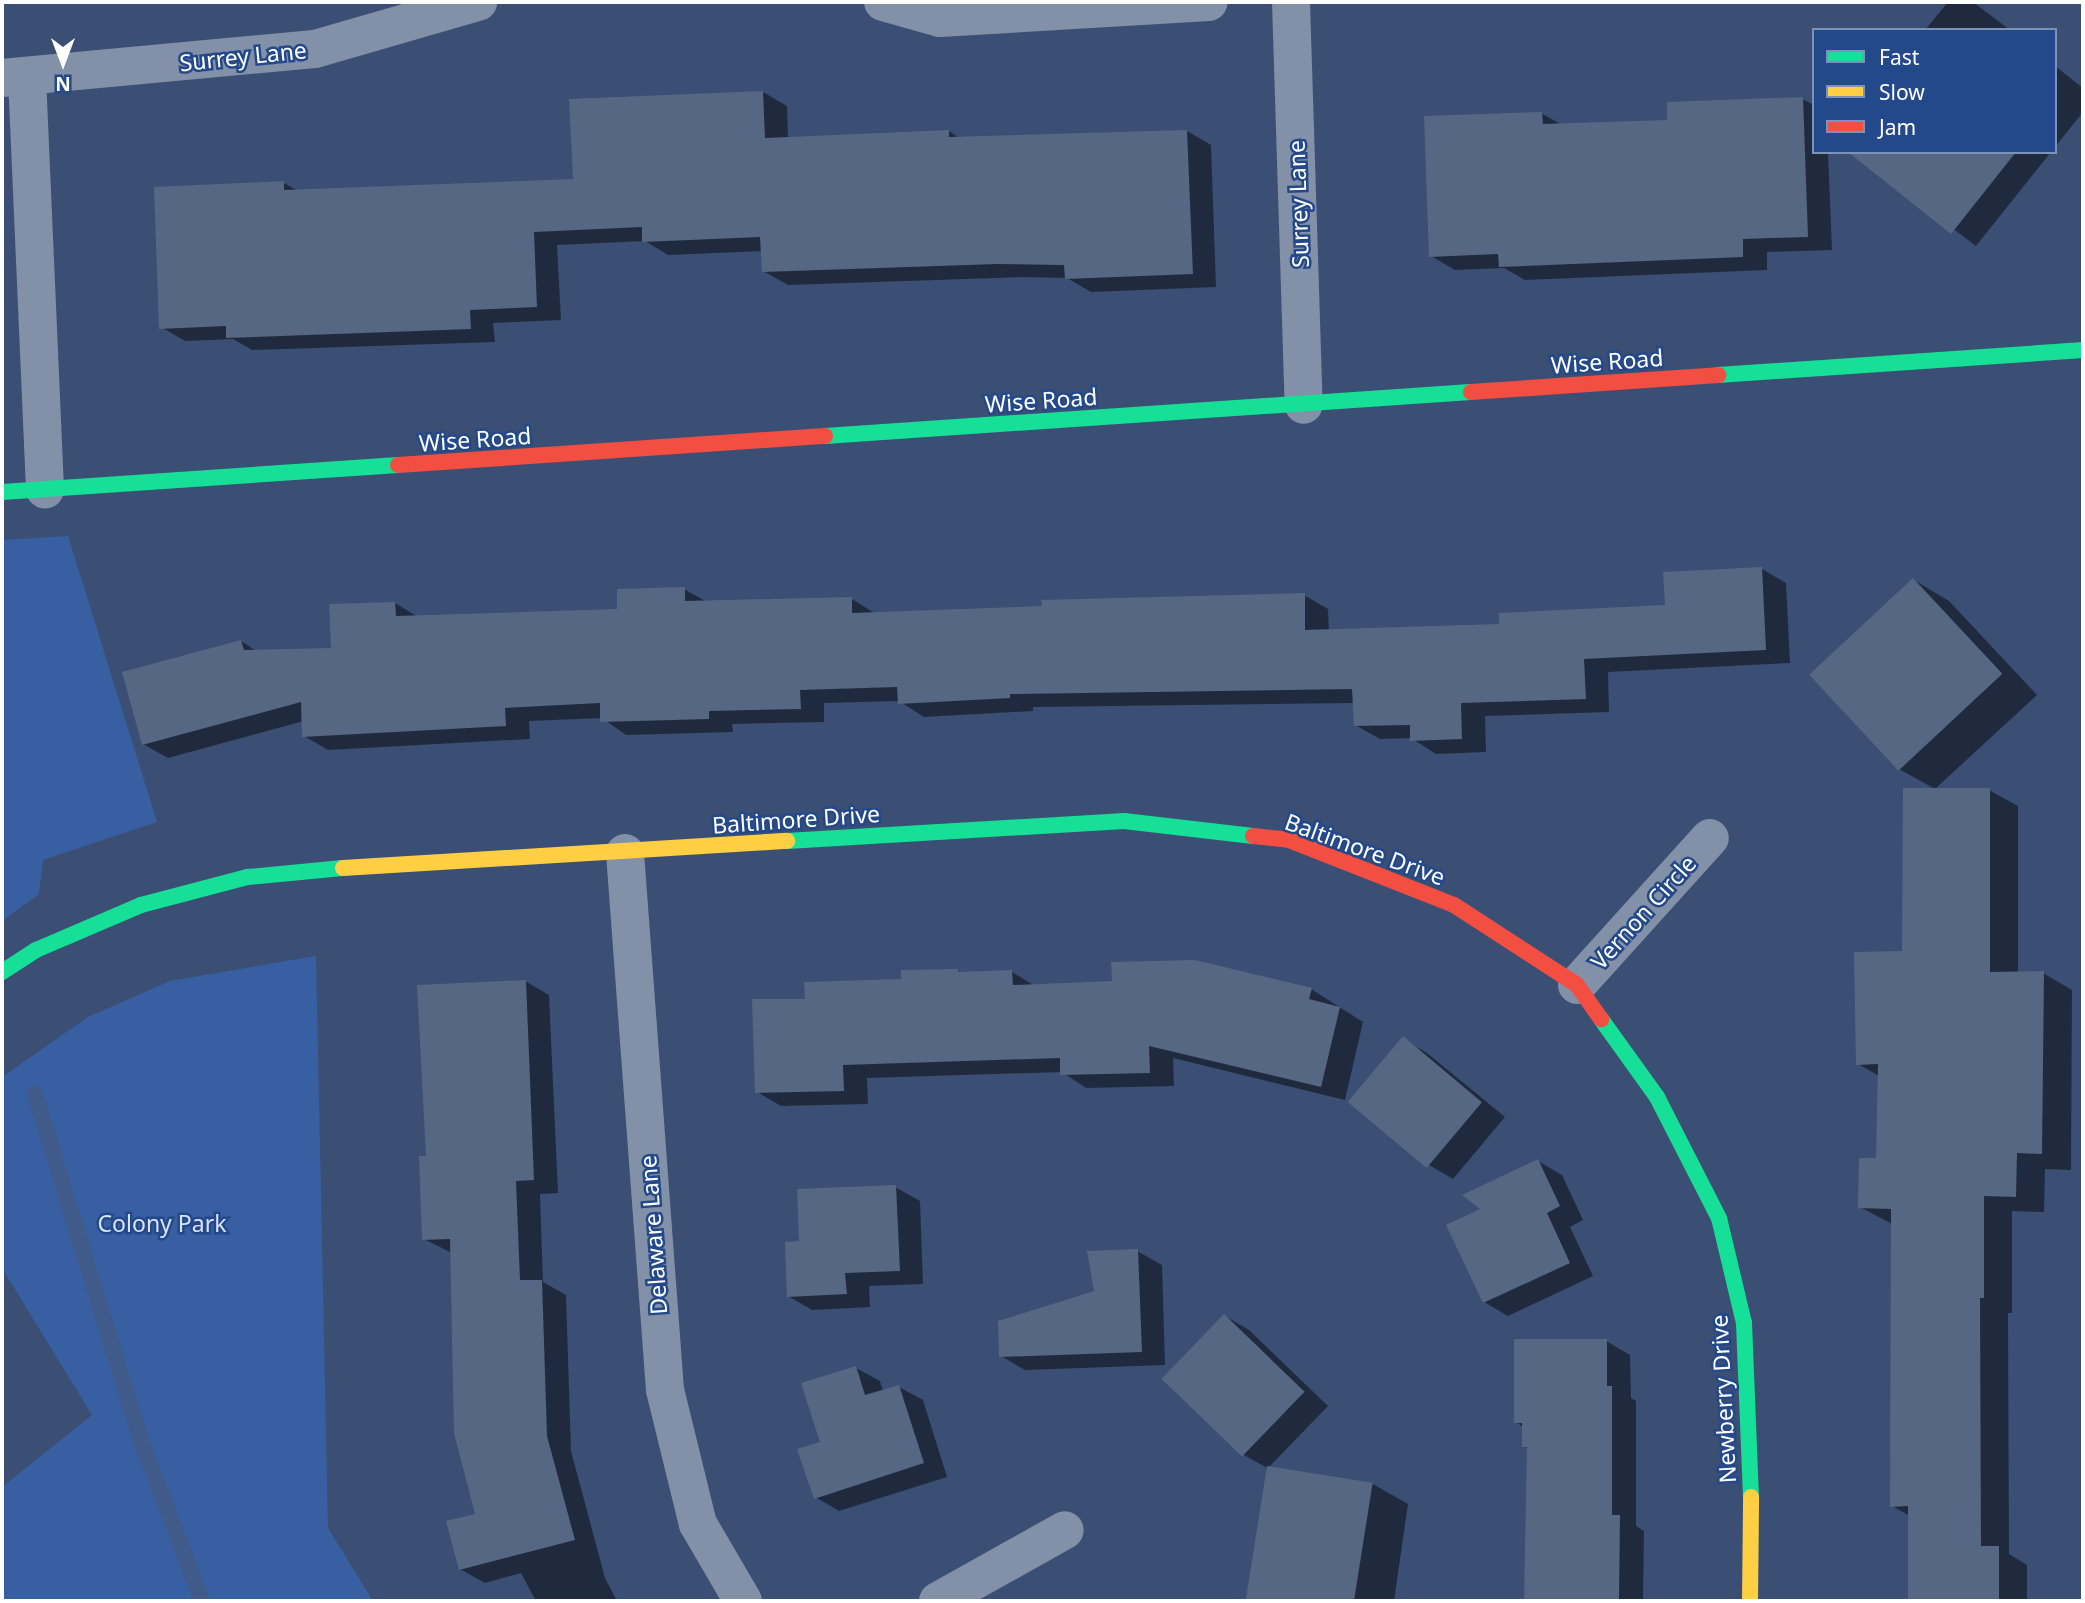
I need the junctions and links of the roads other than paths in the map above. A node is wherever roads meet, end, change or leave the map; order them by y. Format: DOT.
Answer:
graph roads {
  1 [pos="478,2"];
  2 [pos="883,2"];
  3 [pos="1209,2"];
  4 [pos="1291,2"];
  5 [pos="15,78"];
  6 [pos="2083,350"];
  7 [pos="1304,405"];
  8 [pos="46,490"];
  9 [pos="2,492"];
  10 [pos="1710,838"];
  11 [pos="625,853"];
  12 [pos="2,972"];
  13 [pos="1577,985"];
  14 [pos="1065,1530"];
  15 [pos="743,1601"];
  16 [pos="938,1601"];
  17 [pos="1751,1601"];
  1 -- 5 [label="street, Surrey Lane"];
  2 -- 3 [label="street"];
  4 -- 7 [label="street, Surrey Lane"];
  5 -- 8 [label="street"];
  6 -- 7 [label="street, Wise Road"];
  7 -- 8 [label="street, Wise Road"];
  8 -- 9 [label="street, Wise Road"];
  10 -- 13 [label="street, Vernon Circle"];
  11 -- 12 [label="street, Baltimore Drive"];
  11 -- 13 [label="street, Baltimore Drive"];
  11 -- 15 [label="street, Delaware Lane"];
  13 -- 17 [label="street, Newberry Drive"];
  14 -- 16 [label="street"];
}
